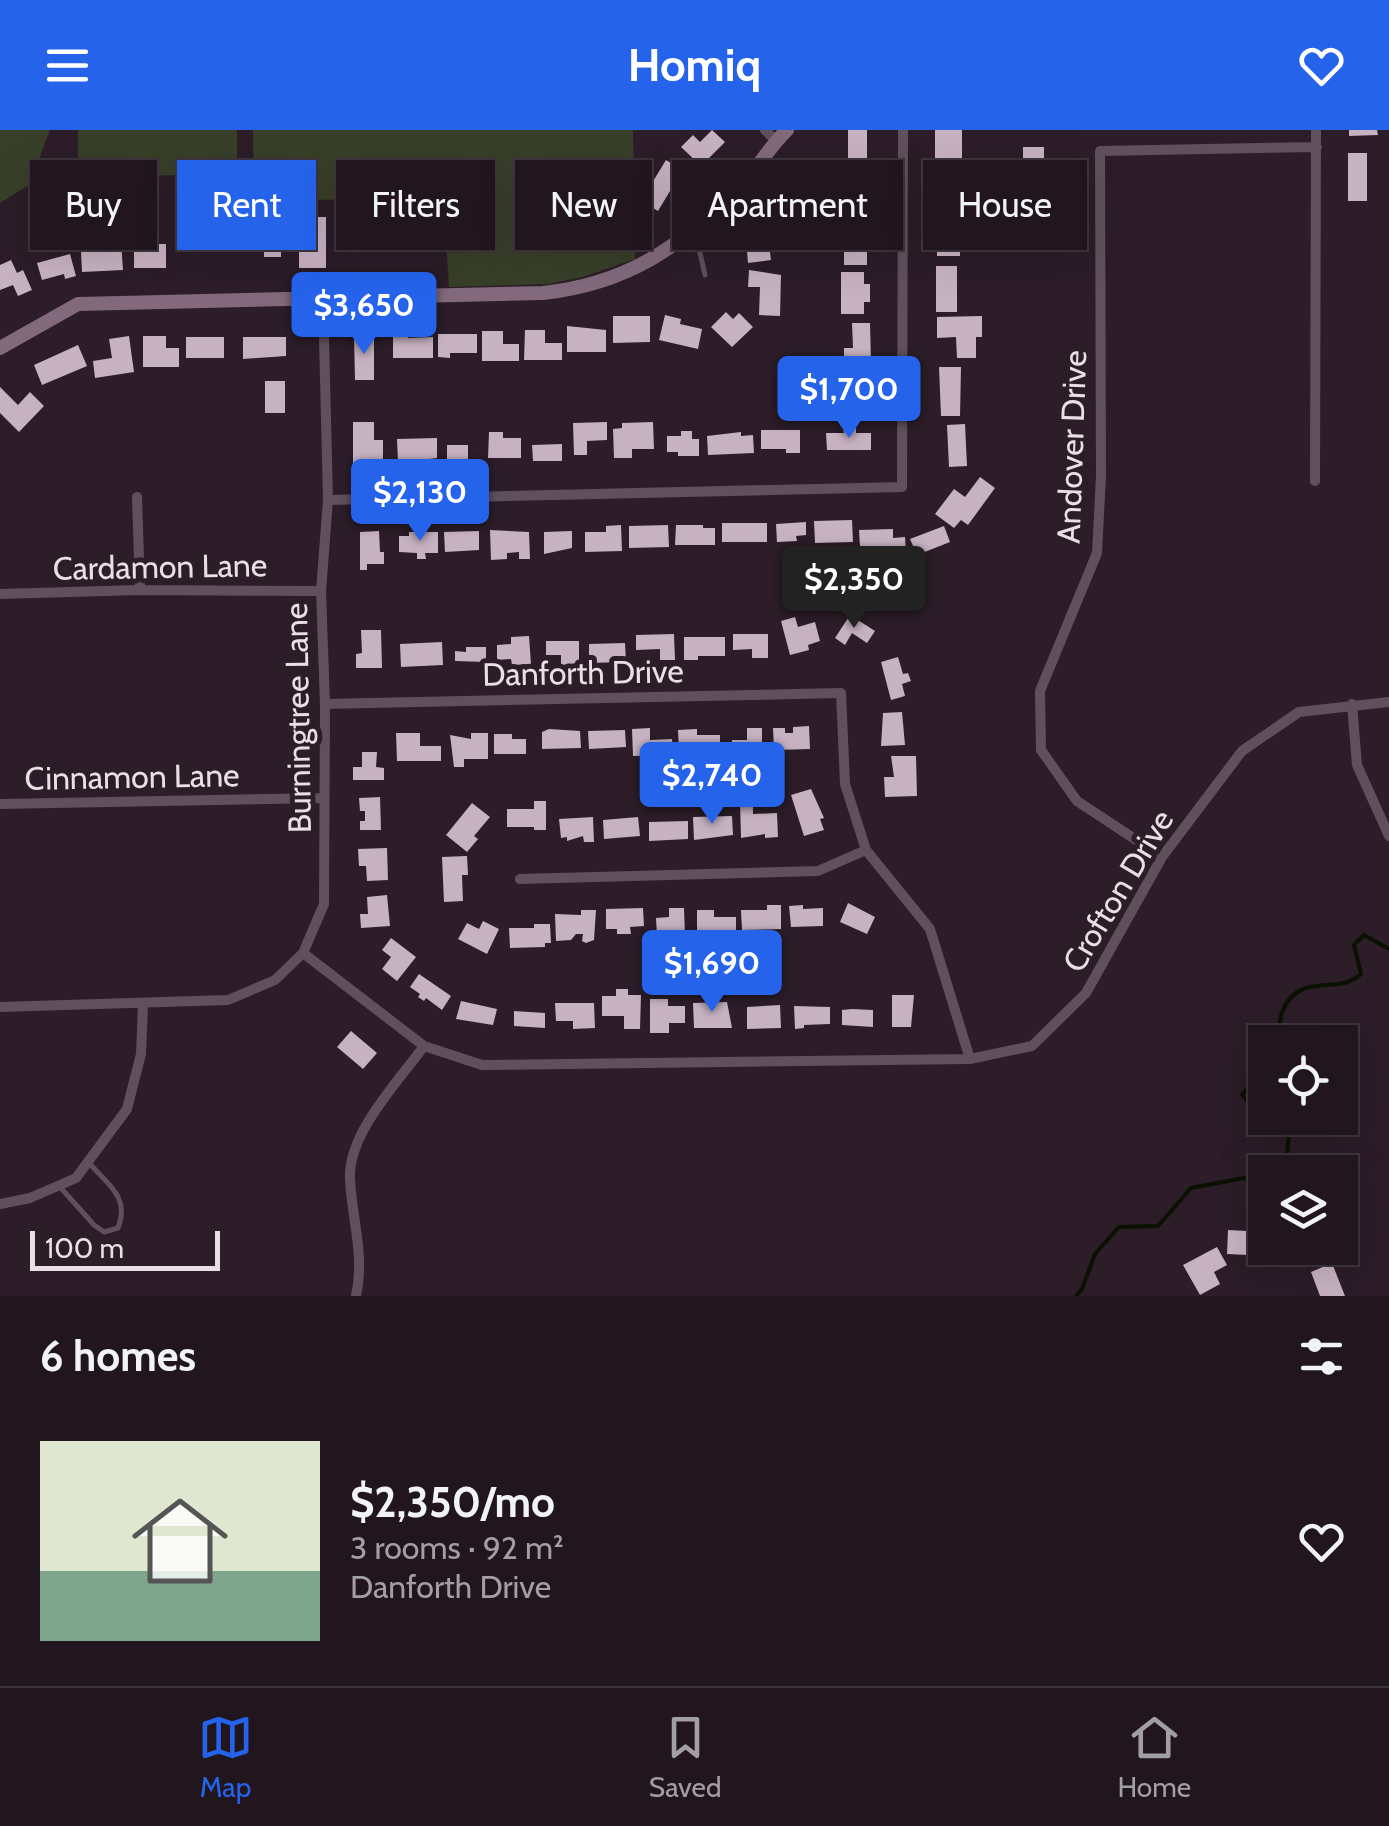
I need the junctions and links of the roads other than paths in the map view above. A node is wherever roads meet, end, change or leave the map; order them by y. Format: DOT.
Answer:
graph roads {
  1 [pos="903,130"];
  2 [pos="1316,130"];
  3 [pos="776,134"];
  4 [pos="1317,147"];
  5 [pos="758,160"];
  6 [pos="672,247"];
  7 [pos="699,250"];
  8 [pos="705,275"];
  9 [pos="323,298"];
  10 [pos="0,348"];
  11 [pos="1315,481"];
  12 [pos="137,497"];
  13 [pos="328,500"];
  14 [pos="140,590"];
  15 [pos="321,591"];
  16 [pos="0,594"];
  17 [pos="1389,702"];
  18 [pos="325,704"];
  19 [pos="1352,704"];
  20 [pos="324,798"];
  21 [pos="0,804"];
  22 [pos="1389,836"];
  23 [pos="866,850"];
  24 [pos="1162,857"];
  25 [pos="520,879"];
  26 [pos="303,953"];
  27 [pos="143,1004"];
  28 [pos="0,1007"];
  29 [pos="424,1046"];
  30 [pos="970,1059"];
  31 [pos="88,1162"];
  32 [pos="60,1185"];
  33 [pos="0,1204"];
  34 [pos="356,1296"];
  1 -- 13 [label="street"];
  2 -- 4 [label="street"];
  3 -- 5 [label="street"];
  4 -- 11 [label="street"];
  4 -- 24 [label="street, Andover Drive"];
  6 -- 9 [label="street"];
  7 -- 8 [label="lane"];
  9 -- 10 [label="street"];
  9 -- 13 [label="street, Burningtree Lane"];
  12 -- 14 [label="street"];
  13 -- 15 [label="street, Burningtree Lane"];
  14 -- 15 [label="street, Cardamon Lane"];
  14 -- 16 [label="street, Cardamon Lane"];
  15 -- 18 [label="street, Burningtree Lane"];
  17 -- 19 [label="street, Crofton Drive"];
  18 -- 20 [label="street, Burningtree Lane"];
  18 -- 23 [label="street, Danforth Drive"];
  19 -- 22 [label="street"];
  19 -- 24 [label="street, Crofton Drive"];
  20 -- 21 [label="street, Cinnamon Lane"];
  20 -- 26 [label="street, Burningtree Lane"];
  23 -- 25 [label="street"];
  23 -- 30 [label="street"];
  24 -- 30 [label="street, Crofton Drive"];
  26 -- 27 [label="street"];
  26 -- 29 [label="street, Crofton Drive"];
  27 -- 28 [label="street"];
  27 -- 31 [label="street"];
  29 -- 30 [label="street, Crofton Drive"];
  29 -- 34 [label="street"];
  31 -- 32 [label="street"];
  31 -- 32 [label="lane"];
  32 -- 33 [label="street"];
}
